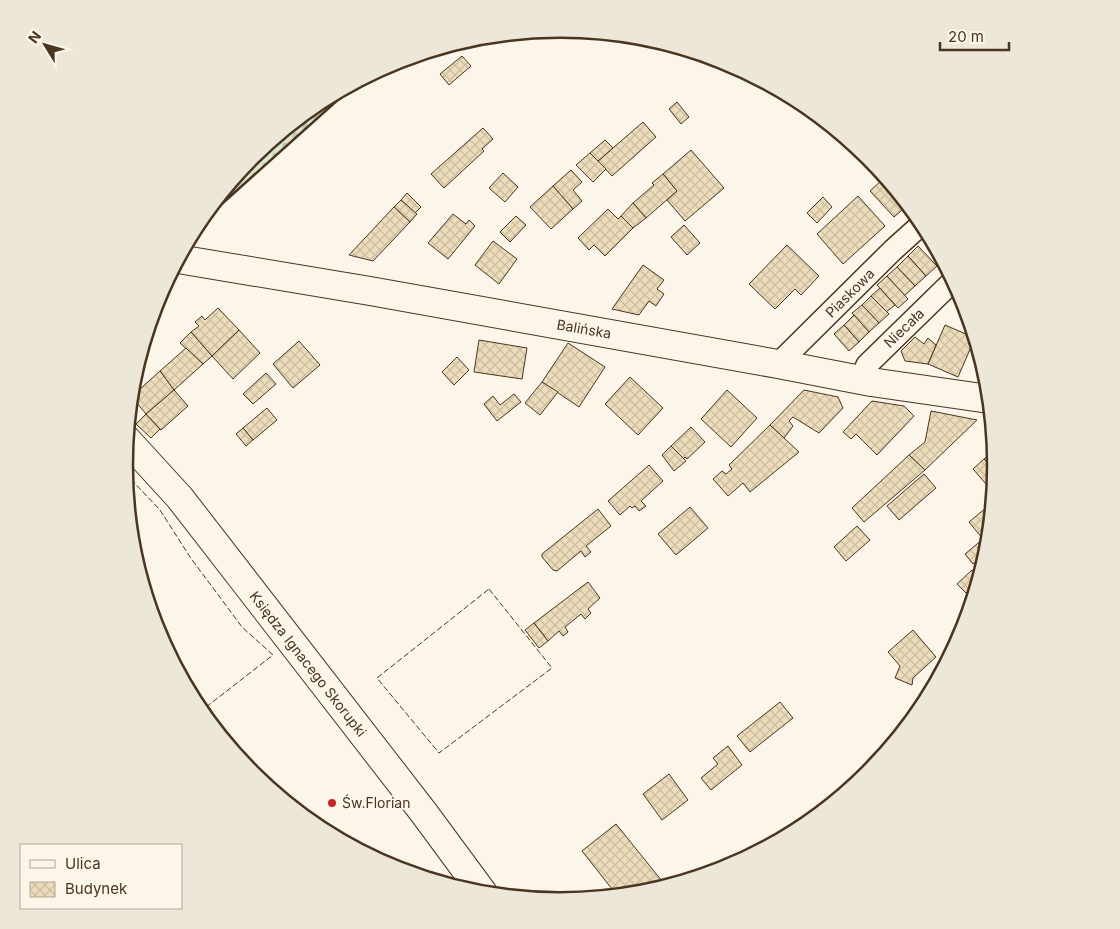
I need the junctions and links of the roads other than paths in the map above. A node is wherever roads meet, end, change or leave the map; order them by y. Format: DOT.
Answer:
graph roads {
  1 [pos="916,229"];
  2 [pos="185,260"];
  3 [pos="948,287"];
  4 [pos="778,364"];
  5 [pos="861,380"];
  6 [pos="981,398"];
  7 [pos="134,447"];
  8 [pos="475,883"];
  1 -- 4 [label="street, Piaskowa"];
  2 -- 4 [label="street, Balińska"];
  3 -- 5 [label="street, Niecała"];
  4 -- 5 [label="street, Balińska"];
  5 -- 6 [label="street, Balińska"];
  7 -- 8 [label="street, Księdza Ignacego Skorupki"];
}
